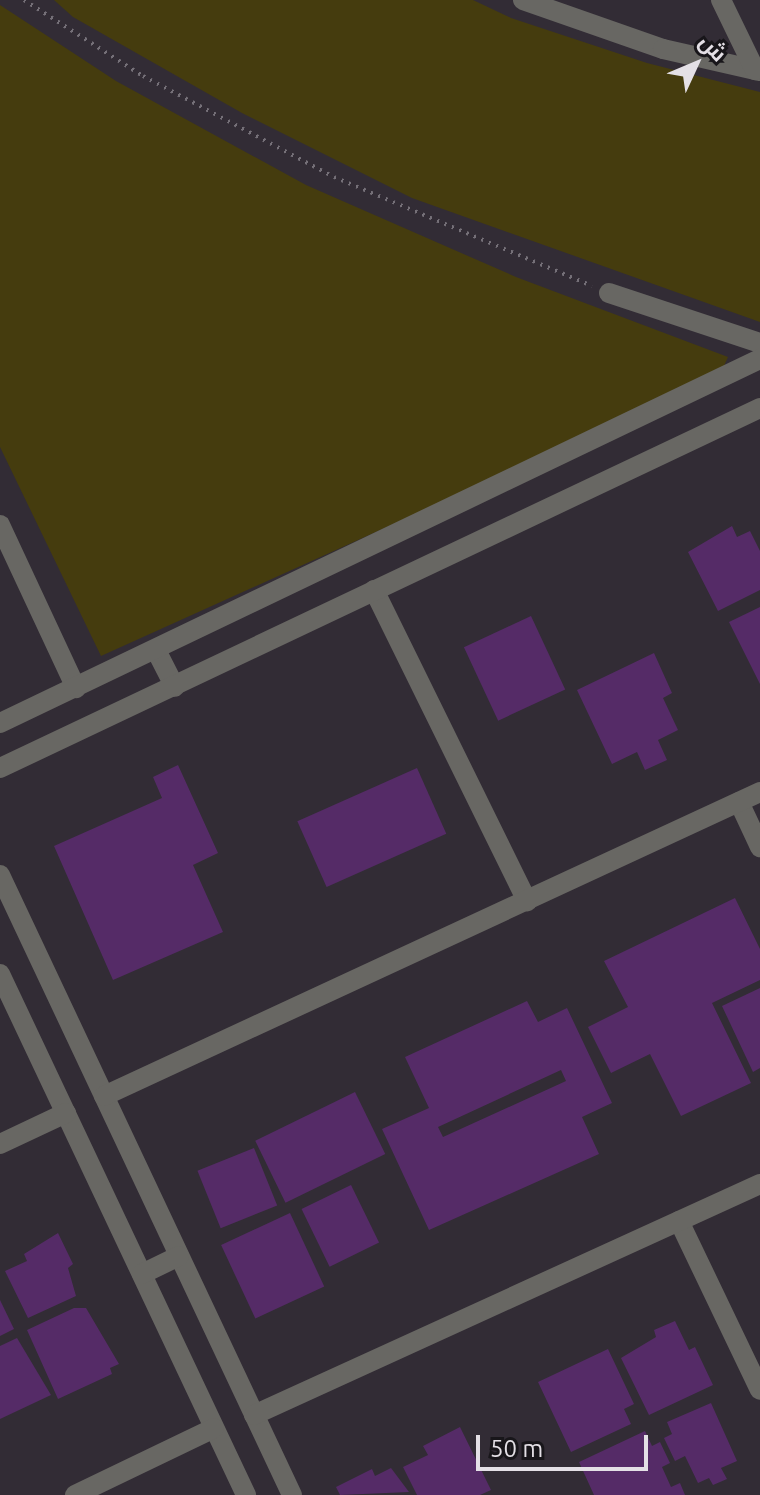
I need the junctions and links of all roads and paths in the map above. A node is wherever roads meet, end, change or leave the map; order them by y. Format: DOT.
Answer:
graph roads {
  1 [pos="24,0"];
  2 [pos="523,0"];
  3 [pos="721,0"];
  4 [pos="758,71"];
  5 [pos="609,293"];
  6 [pos="760,343"];
  7 [pos="760,359"];
  8 [pos="760,408"];
  9 [pos="0,525"];
  10 [pos="374,590"];
  11 [pos="157,652"];
  12 [pos="175,687"];
  13 [pos="76,688"];
  14 [pos="0,723"];
  15 [pos="0,768"];
  16 [pos="760,792"];
  17 [pos="739,802"];
  18 [pos="760,847"];
  19 [pos="0,875"];
  20 [pos="527,901"];
  21 [pos="0,974"];
  22 [pos="104,1096"];
  23 [pos="66,1113"];
  24 [pos="0,1144"];
  25 [pos="760,1184"];
  26 [pos="679,1221"];
  27 [pos="179,1256"];
  28 [pos="142,1274"];
  29 [pos="760,1390"];
  30 [pos="254,1415"];
  31 [pos="214,1428"];
  32 [pos="75,1495"];
  33 [pos="246,1495"];
  34 [pos="292,1495"];
  1 -- 5 [label="path"];
  2 -- 4 [label="street"];
  3 -- 4 [label="street"];
  5 -- 6 [label="street"];
  7 -- 11 [label="street"];
  8 -- 10 [label="street"];
  9 -- 13 [label="street"];
  10 -- 12 [label="street"];
  10 -- 20 [label="street"];
  11 -- 12 [label="street"];
  11 -- 13 [label="street"];
  12 -- 15 [label="street"];
  13 -- 14 [label="street"];
  16 -- 17 [label="street"];
  17 -- 18 [label="street"];
  17 -- 20 [label="street"];
  19 -- 22 [label="street"];
  20 -- 22 [label="street"];
  21 -- 23 [label="street"];
  22 -- 27 [label="street"];
  23 -- 24 [label="street"];
  23 -- 28 [label="street"];
  25 -- 26 [label="street"];
  26 -- 29 [label="street"];
  26 -- 30 [label="street"];
  27 -- 28 [label="street"];
  27 -- 30 [label="street"];
  28 -- 31 [label="street"];
  30 -- 34 [label="street"];
  31 -- 32 [label="street"];
  31 -- 33 [label="street"];
}
